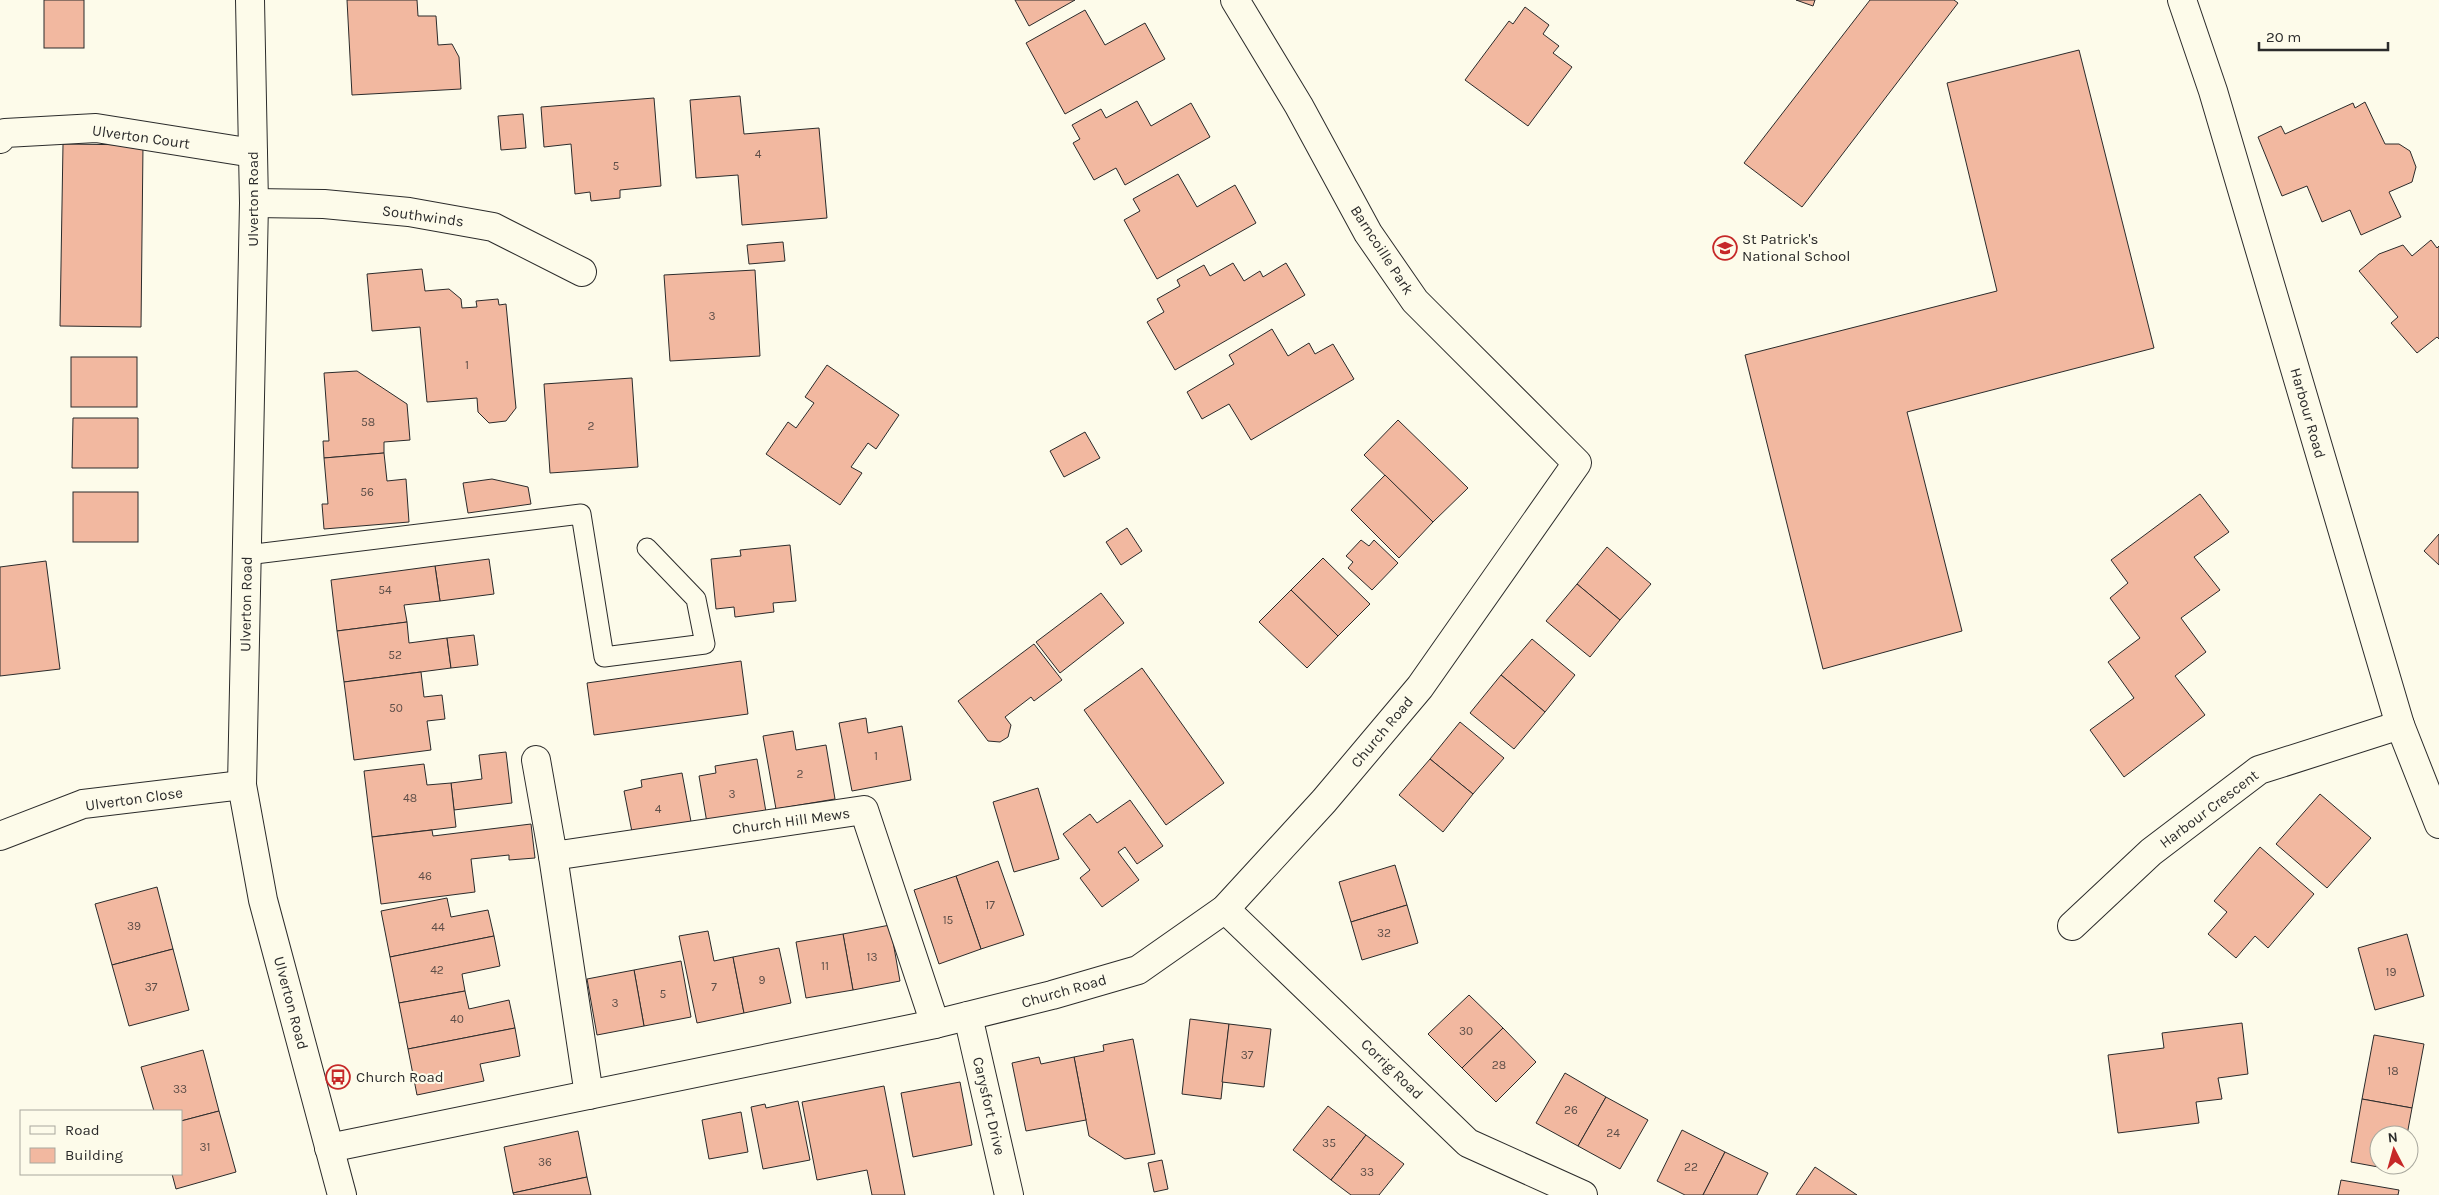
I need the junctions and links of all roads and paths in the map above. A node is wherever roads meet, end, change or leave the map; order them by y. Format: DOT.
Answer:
graph roads {
  1 [pos="250,0"];
  2 [pos="1235,0"];
  3 [pos="2182,0"];
  4 [pos="0,139"];
  5 [pos="253,153"];
  6 [pos="254,203"];
  7 [pos="582,272"];
  8 [pos="1577,463"];
  9 [pos="647,548"];
  10 [pos="247,555"];
  11 [pos="2400,724"];
  12 [pos="536,760"];
  13 [pos="242,785"];
  14 [pos="2439,824"];
  15 [pos="0,836"];
  16 [pos="553,856"];
  17 [pos="1225,909"];
  18 [pos="2072,926"];
  19 [pos="968,1016"];
  20 [pos="935,1024"];
  21 [pos="589,1095"];
  22 [pos="329,1148"];
  23 [pos="342,1195"];
  24 [pos="1009,1195"];
  25 [pos="1583,1195"];
  1 -- 5 [label="street, Ulverton Road"];
  2 -- 8 [label="street, Barncoille Park"];
  3 -- 11 [label="street, Harbour Road"];
  4 -- 5 [label="street, Ulverton Court"];
  5 -- 6 [label="street, Ulverton Road"];
  6 -- 7 [label="street, Southwinds"];
  6 -- 10 [label="street, Ulverton Road"];
  8 -- 17 [label="street, Church Road"];
  9 -- 10 [label="lane"];
  10 -- 13 [label="street, Ulverton Road"];
  11 -- 14 [label="street, Harbour Road"];
  11 -- 18 [label="street, Harbour Crescent"];
  12 -- 16 [label="street"];
  13 -- 15 [label="street, Ulverton Close"];
  13 -- 22 [label="street, Ulverton Road"];
  16 -- 20 [label="street, Church Hill Mews"];
  16 -- 21 [label="street"];
  17 -- 19 [label="street, Church Road"];
  17 -- 25 [label="street, Corrig Road"];
  19 -- 20 [label="street, Church Road"];
  19 -- 24 [label="street, Carysfort Drive"];
  20 -- 21 [label="street, Church Road"];
  21 -- 22 [label="street, Church Road"];
  22 -- 23 [label="street, Ulverton Road"];
}
